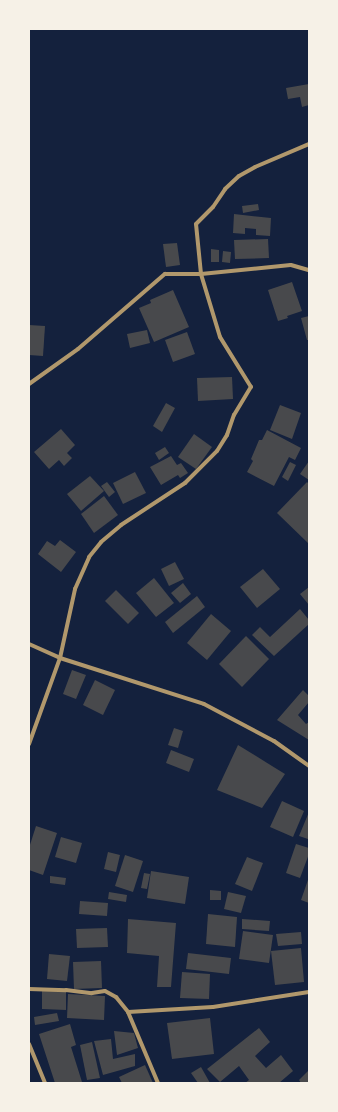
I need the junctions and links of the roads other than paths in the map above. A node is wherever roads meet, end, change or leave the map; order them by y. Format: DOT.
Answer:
graph roads {
  1 [pos="309,144"];
  2 [pos="309,270"];
  3 [pos="201,274"];
  4 [pos="29,384"];
  5 [pos="29,644"];
  6 [pos="60,658"];
  7 [pos="29,744"];
  8 [pos="309,766"];
  9 [pos="29,989"];
  10 [pos="309,992"];
  11 [pos="128,1012"];
  12 [pos="29,1044"];
  13 [pos="45,1083"];
  14 [pos="158,1083"];
  1 -- 3 [label="street"];
  2 -- 3 [label="street"];
  3 -- 4 [label="street"];
  3 -- 6 [label="street"];
  5 -- 6 [label="street"];
  6 -- 7 [label="street"];
  6 -- 8 [label="street"];
  9 -- 11 [label="street"];
  10 -- 11 [label="street"];
  11 -- 14 [label="street"];
  12 -- 13 [label="street"];
}
